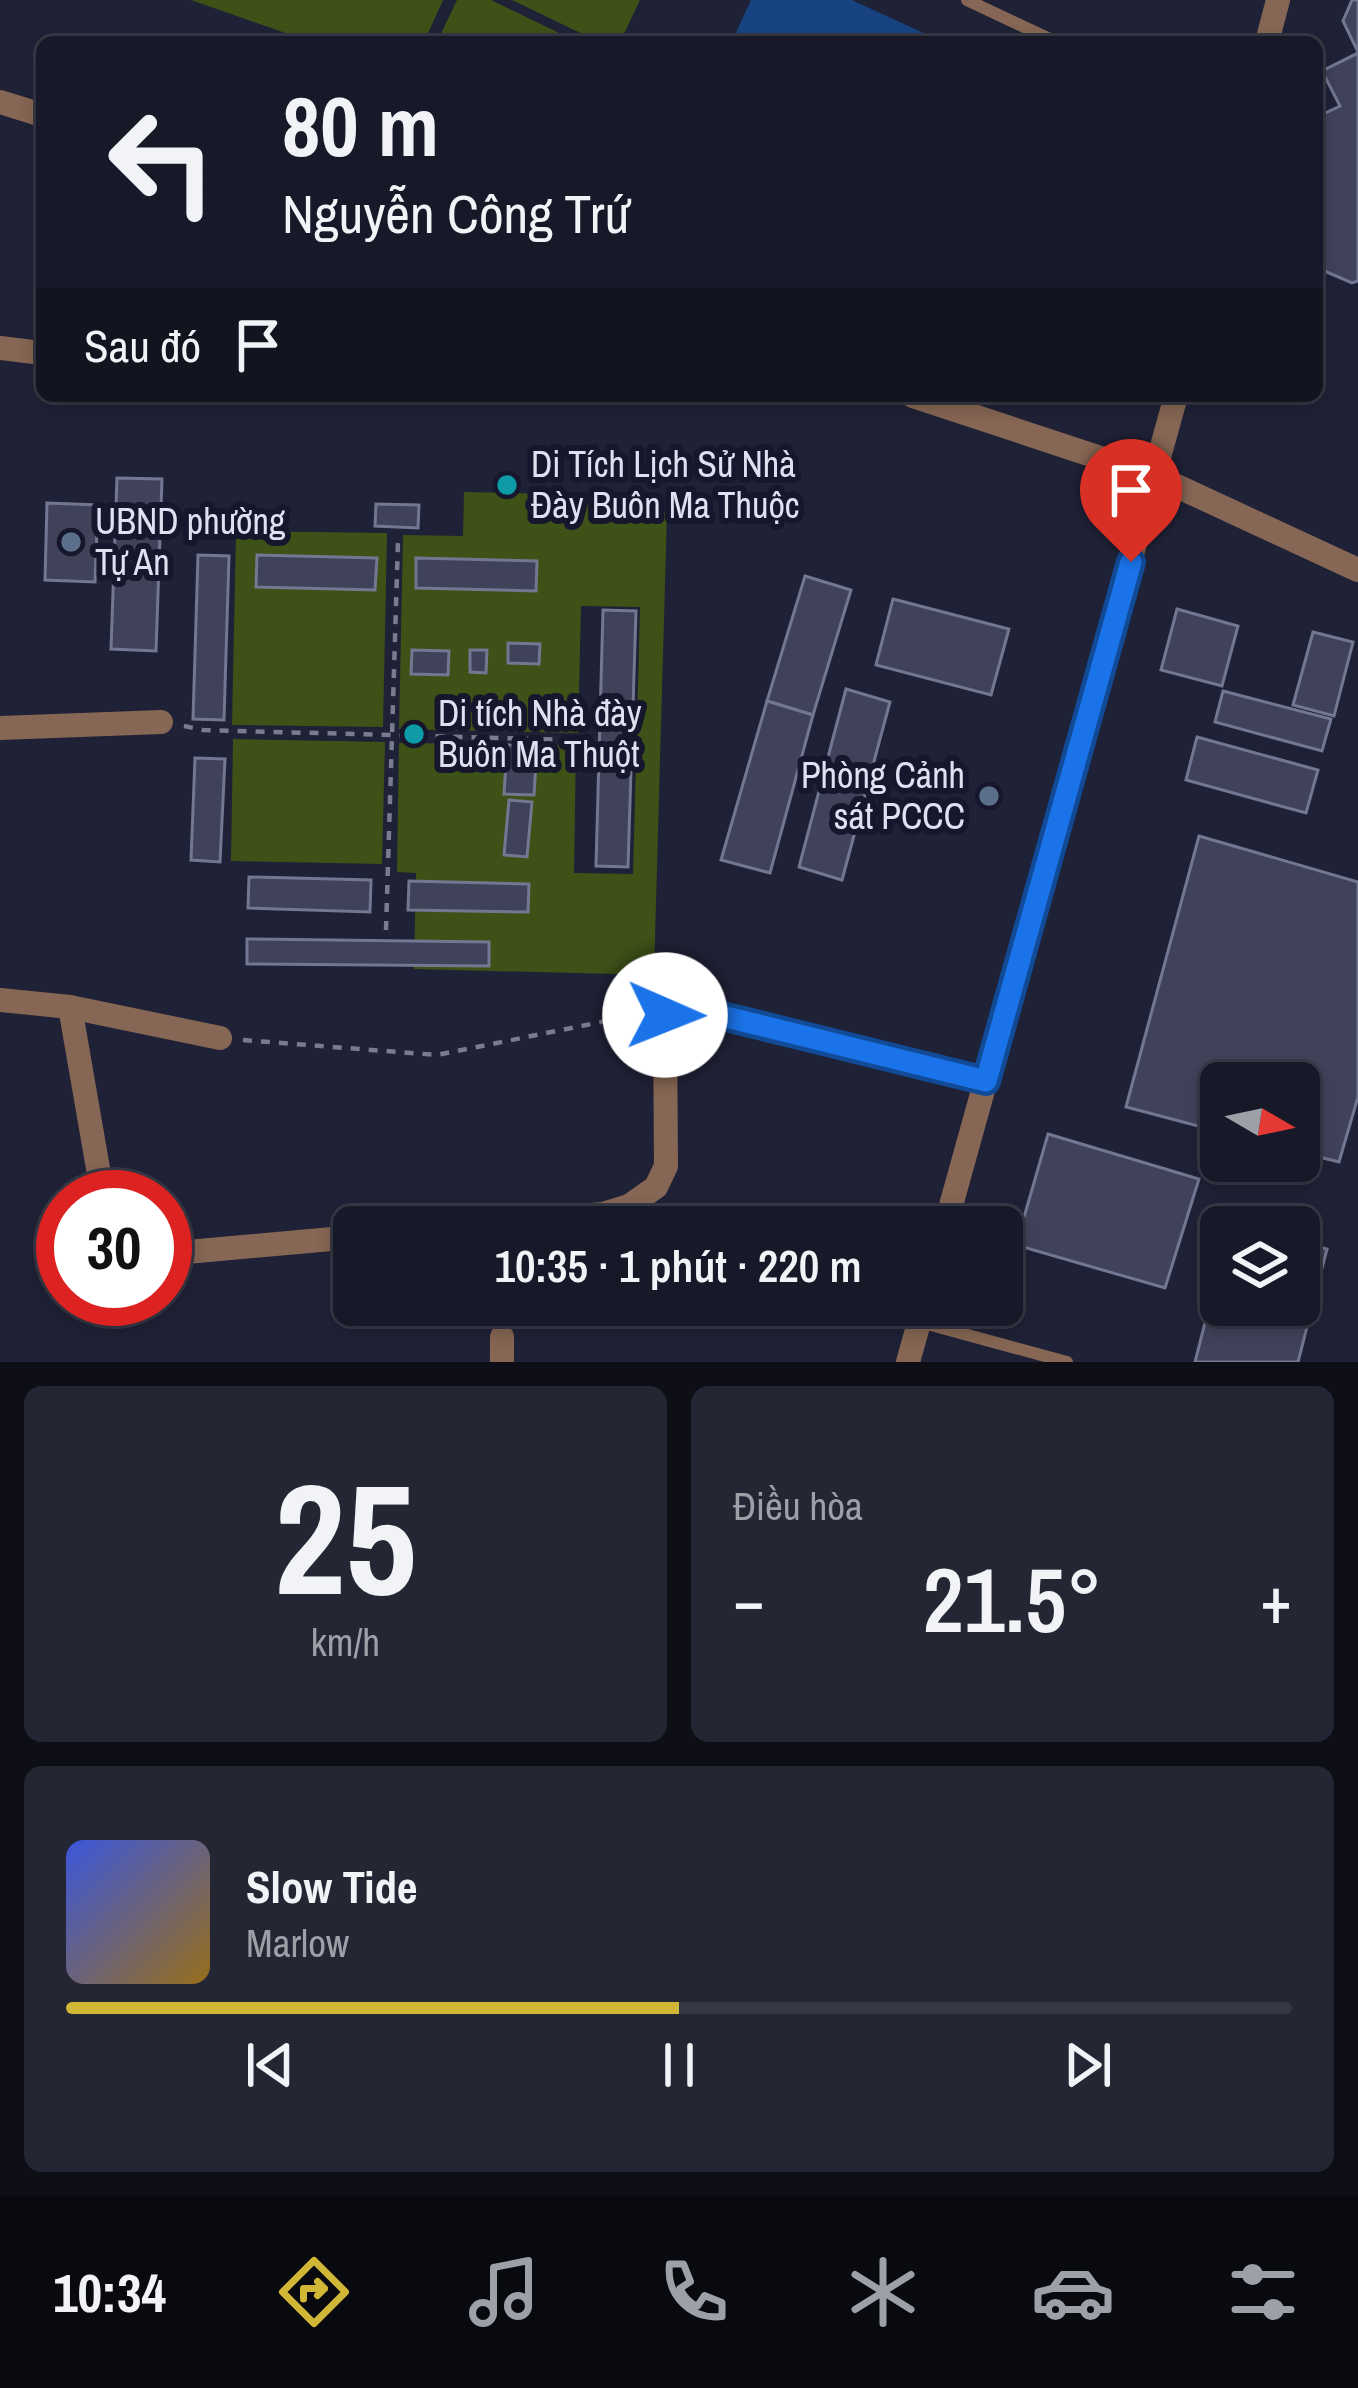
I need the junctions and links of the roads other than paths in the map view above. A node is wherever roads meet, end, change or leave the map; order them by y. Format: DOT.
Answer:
graph roads {
  1 [pos="967,0"];
  2 [pos="1278,0"];
  3 [pos="1043,36"];
  4 [pos="1269,36"];
  5 [pos="0,102"];
  6 [pos="36,114"];
  7 [pos="0,347"];
  8 [pos="36,352"];
  9 [pos="931,402"];
  10 [pos="1174,402"];
  11 [pos="1155,476"];
  12 [pos="1358,570"];
  13 [pos="161,722"];
  14 [pos="0,728"];
  15 [pos="0,1000"];
  16 [pos="70,1007"];
  17 [pos="220,1038"];
  18 [pos="986,1081"];
  19 [pos="98,1170"];
  20 [pos="629,1206"];
  21 [pos="951,1206"];
  22 [pos="333,1239"];
  23 [pos="192,1252"];
  24 [pos="918,1326"];
  25 [pos="959,1326"];
  26 [pos="908,1362"];
  27 [pos="1066,1362"];
  1 -- 3 [label="lane"];
  2 -- 4 [label="street"];
  5 -- 6 [label="street"];
  7 -- 8 [label="street"];
  9 -- 11 [label="street"];
  10 -- 11 [label="street"];
  11 -- 12 [label="street"];
  11 -- 18 [label="street"];
  13 -- 14 [label="street"];
  15 -- 16 [label="street"];
  16 -- 17 [label="street"];
  16 -- 19 [label="street"];
  18 -- 20 [label="street"];
  18 -- 21 [label="street"];
  22 -- 23 [label="street"];
  24 -- 26 [label="street"];
  25 -- 27 [label="lane"];
}
